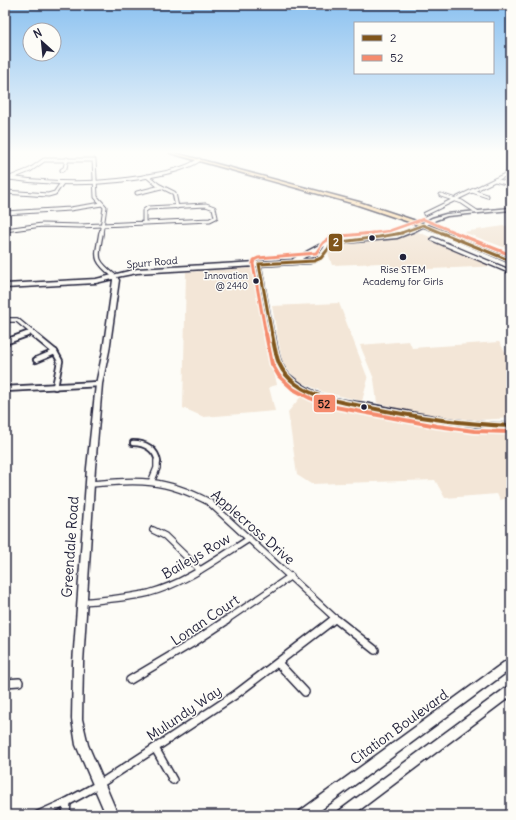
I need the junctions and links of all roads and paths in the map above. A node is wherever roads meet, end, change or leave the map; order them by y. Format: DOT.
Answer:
graph roads {
  1 [pos="56,191"];
  2 [pos="96,191"];
  3 [pos="144,191"];
  4 [pos="170,191"];
  5 [pos="314,191"];
  6 [pos="472,191"];
  7 [pos="5,192"];
  8 [pos="137,193"];
  9 [pos="441,195"];
  10 [pos="487,196"];
  11 [pos="455,199"];
  12 [pos="102,204"];
  13 [pos="177,207"];
  14 [pos="511,209"];
  15 [pos="477,212"];
  16 [pos="5,213"];
  17 [pos="425,214"];
  18 [pos="144,223"];
  19 [pos="102,224"];
  20 [pos="423,225"];
  21 [pos="6,230"];
  22 [pos="5,234"];
  23 [pos="432,239"];
  24 [pos="349,241"];
  25 [pos="511,261"];
  26 [pos="277,263"];
  27 [pos="258,264"];
  28 [pos="511,272"];
  29 [pos="114,276"];
  30 [pos="5,286"];
  31 [pos="5,320"];
  32 [pos="32,332"];
  33 [pos="5,342"];
  34 [pos="55,352"];
  35 [pos="36,360"];
  36 [pos="99,384"];
  37 [pos="56,387"];
  38 [pos="5,389"];
  39 [pos="511,426"];
  40 [pos="133,443"];
  41 [pos="152,480"];
  42 [pos="90,484"];
  43 [pos="153,530"];
  44 [pos="249,539"];
  45 [pos="200,570"];
  46 [pos="291,576"];
  47 [pos="82,602"];
  48 [pos="335,618"];
  49 [pos="375,650"];
  50 [pos="278,663"];
  51 [pos="511,663"];
  52 [pos="130,680"];
  53 [pos="20,682"];
  54 [pos="5,683"];
  55 [pos="511,690"];
  56 [pos="305,692"];
  57 [pos="155,748"];
  58 [pos="173,780"];
  59 [pos="98,785"];
  60 [pos="67,802"];
  61 [pos="38,815"];
  62 [pos="66,815"];
  63 [pos="112,815"];
  64 [pos="304,815"];
  65 [pos="343,815"];
  1 -- 7 [label="street"];
  2 -- 12 [label="street"];
  3 -- 8 [label="street"];
  4 -- 13 [label="street"];
  5 -- 20 [label="main road"];
  6 -- 10 [label="street"];
  6 -- 11 [label="street"];
  9 -- 11 [label="street"];
  11 -- 15 [label="street"];
  11 -- 17 [label="street"];
  12 -- 16 [label="street"];
  12 -- 19 [label="street"];
  13 -- 18 [label="street"];
  13 -- 18 [label="street"];
  14 -- 15 [label="street, Spurr Road"];
  15 -- 20 [label="street, Spurr Road"];
  18 -- 19 [label="street"];
  19 -- 21 [label="street"];
  19 -- 29 [label="street"];
  20 -- 24 [label="street, Spurr Road"];
  20 -- 25 [label="main road"];
  21 -- 22 [label="street"];
  23 -- 28 [label="street"];
  24 -- 26 [label="street, Spurr Road"];
  24 -- 26 [label="street, Spurr Road"];
  26 -- 27 [label="street, Spurr Road"];
  27 -- 29 [label="street, Spurr Road"];
  27 -- 39 [label="street"];
  29 -- 30 [label="street, Spurr Road"];
  29 -- 36 [label="street, Greendale Road"];
  31 -- 32 [label="street"];
  32 -- 33 [label="street"];
  32 -- 34 [label="street"];
  34 -- 35 [label="street"];
  34 -- 37 [label="street"];
  36 -- 37 [label="street"];
  36 -- 42 [label="street, Greendale Road"];
  37 -- 38 [label="street"];
  40 -- 41 [label="street"];
  41 -- 42 [label="street, Applecross Drive"];
  41 -- 44 [label="street, Applecross Drive"];
  42 -- 47 [label="street, Greendale Road"];
  43 -- 45 [label="street"];
  44 -- 45 [label="street, Baileys Row"];
  44 -- 46 [label="street, Applecross Drive"];
  45 -- 47 [label="street, Baileys Row"];
  46 -- 48 [label="street, Applecross Drive"];
  46 -- 52 [label="street, Lonan Court"];
  47 -- 59 [label="street, Greendale Road"];
  48 -- 49 [label="street, Applecross Drive"];
  48 -- 50 [label="street, Mulundy Way"];
  50 -- 56 [label="street"];
  50 -- 57 [label="street, Mulundy Way"];
  51 -- 64 [label="street, Citation Boulevard"];
  53 -- 54 [label="street"];
  55 -- 65 [label="street"];
  57 -- 58 [label="street"];
  57 -- 59 [label="street, Mulundy Way"];
  59 -- 60 [label="street, Mulundy Way"];
  59 -- 63 [label="street, Greendale Road"];
  60 -- 61 [label="street, Mulundy Way"];
  60 -- 62 [label="street"];
}
